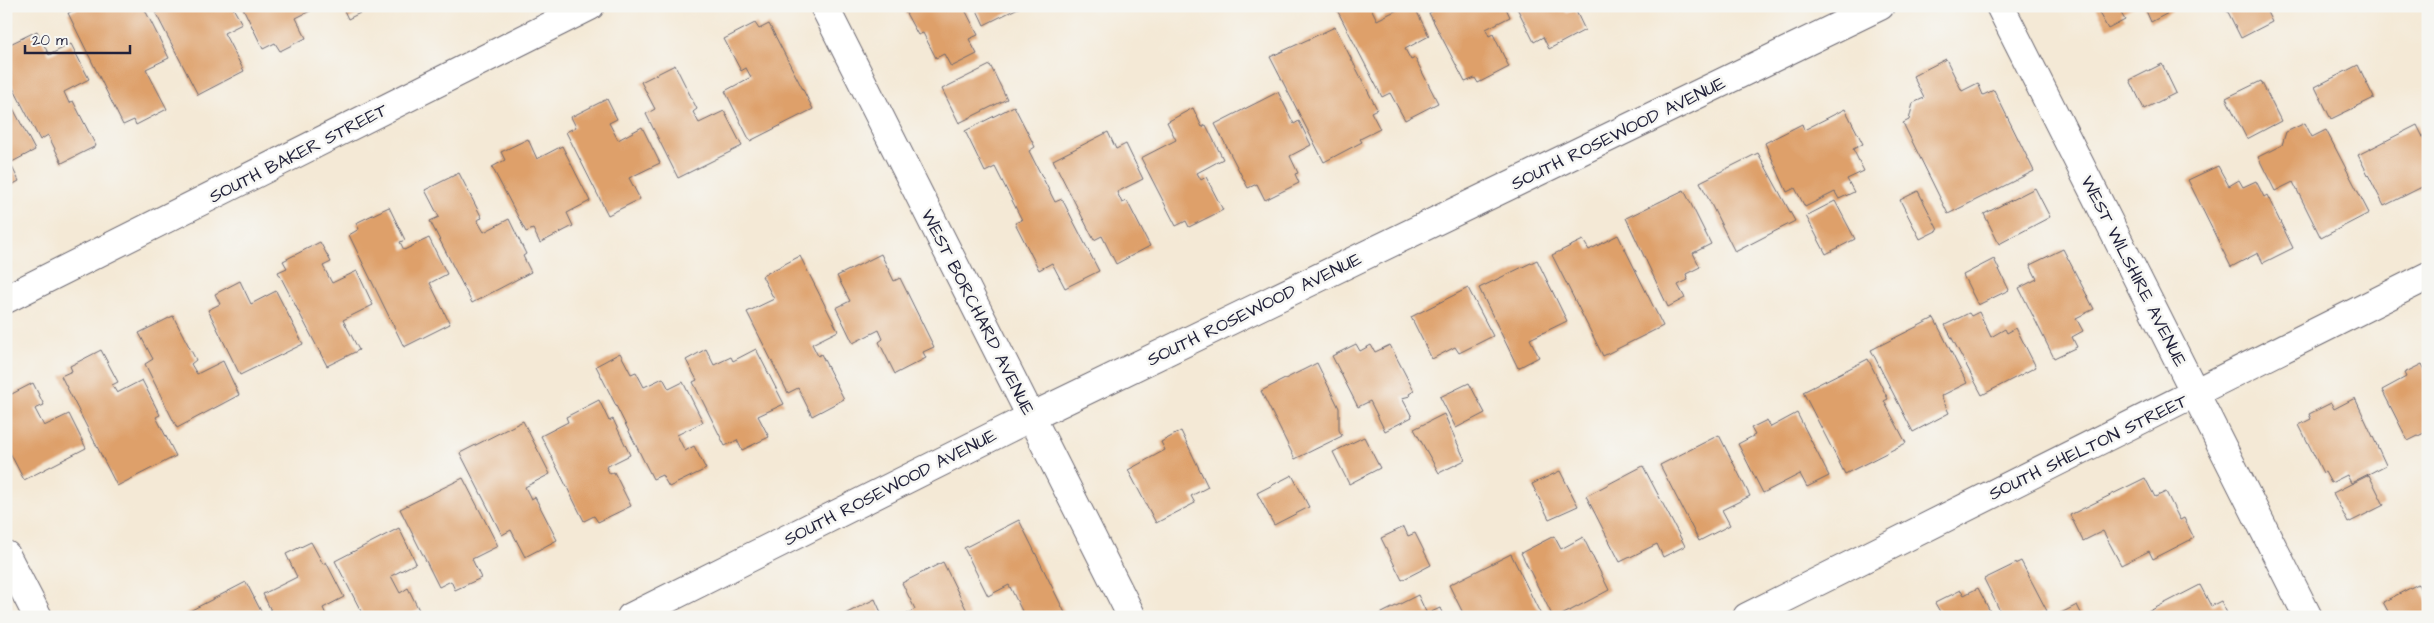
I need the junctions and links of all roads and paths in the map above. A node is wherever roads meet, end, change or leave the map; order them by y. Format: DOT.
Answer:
graph roads {
  1 [pos="590,6"];
  2 [pos="824,6"];
  3 [pos="1880,6"];
  4 [pos="2000,6"];
  5 [pos="2428,276"];
  6 [pos="6,299"];
  7 [pos="2196,394"];
  8 [pos="1032,417"];
  9 [pos="6,555"];
  10 [pos="38,617"];
  11 [pos="631,617"];
  12 [pos="1132,617"];
  13 [pos="1746,617"];
  14 [pos="2308,617"];
  1 -- 6 [label="street, SOUTH BAKER STREET"];
  2 -- 8 [label="street, WEST BORCHARD AVENUE"];
  3 -- 8 [label="street, SOUTH ROSEWOOD AVENUE"];
  4 -- 7 [label="street, WEST WILSHIRE AVENUE"];
  5 -- 7 [label="street, SOUTH SHELTON STREET"];
  7 -- 13 [label="street, SOUTH SHELTON STREET"];
  7 -- 14 [label="street, WEST WILSHIRE AVENUE"];
  8 -- 11 [label="street, SOUTH ROSEWOOD AVENUE"];
  8 -- 12 [label="street, WEST BORCHARD AVENUE"];
  9 -- 10 [label="street"];
}
